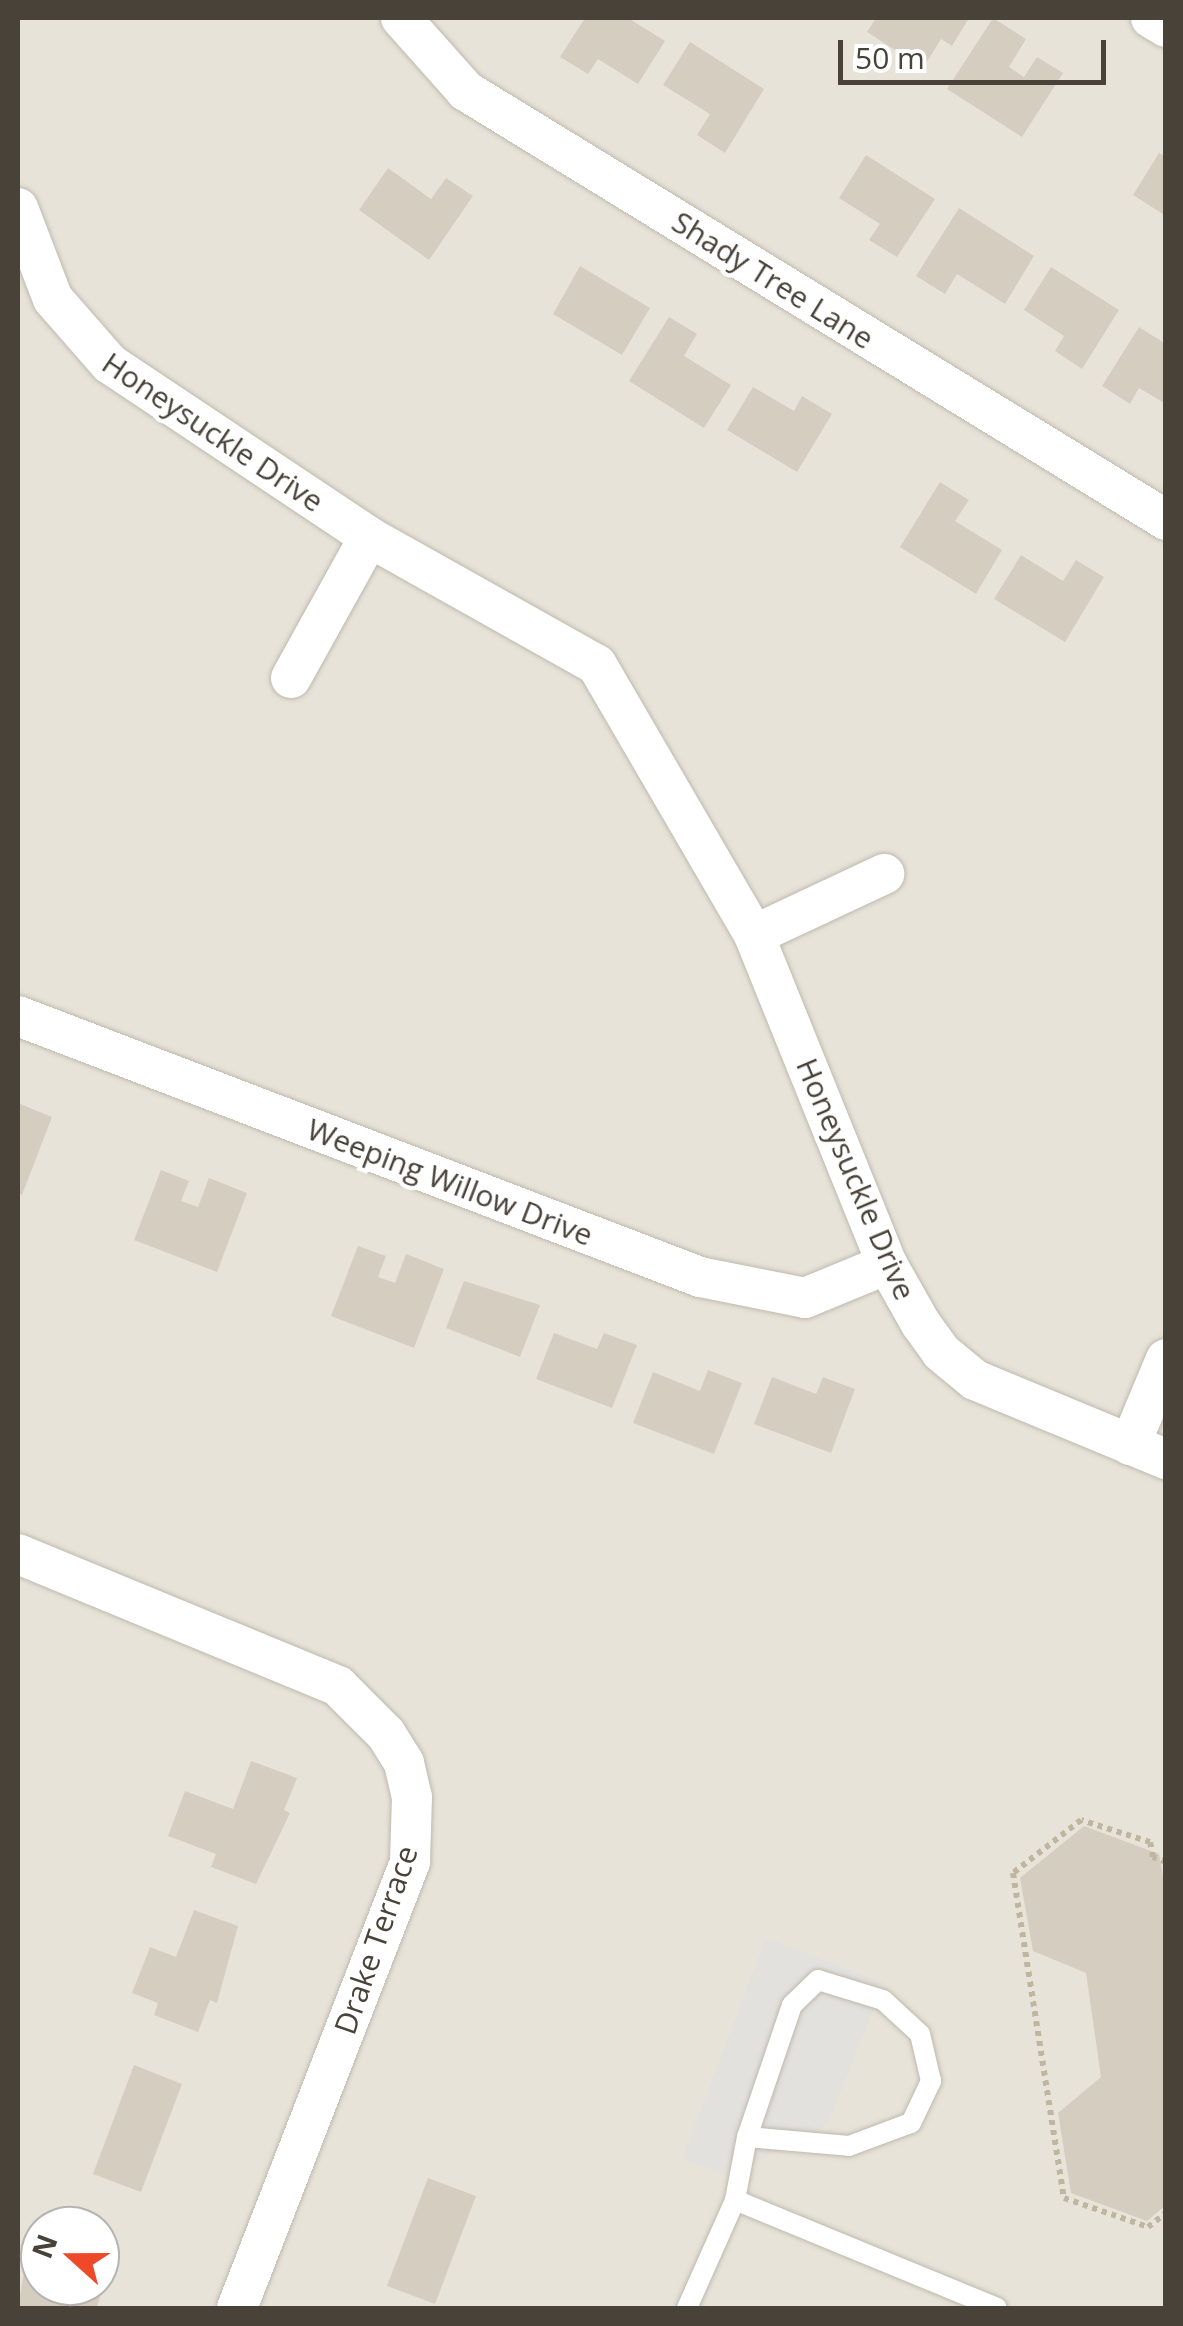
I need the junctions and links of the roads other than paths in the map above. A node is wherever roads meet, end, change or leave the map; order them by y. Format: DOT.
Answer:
graph roads {
  1 [pos="401,18"];
  2 [pos="1151,18"];
  3 [pos="1166,26"];
  4 [pos="18,208"];
  5 [pos="1166,520"];
  6 [pos="369,537"];
  7 [pos="291,678"];
  8 [pos="884,874"];
  9 [pos="754,935"];
  10 [pos="18,1016"];
  11 [pos="888,1264"];
  12 [pos="1166,1358"];
  13 [pos="1148,1452"];
  14 [pos="18,1554"];
  15 [pos="747,2136"];
  16 [pos="735,2200"];
  17 [pos="238,2308"];
  18 [pos="687,2308"];
  19 [pos="997,2308"];
  1 -- 5 [label="street, Shady Tree Lane"];
  2 -- 3 [label="street"];
  4 -- 6 [label="street, Honeysuckle Drive"];
  6 -- 7 [label="street"];
  6 -- 9 [label="street, Honeysuckle Drive"];
  8 -- 9 [label="street"];
  9 -- 11 [label="street, Honeysuckle Drive"];
  10 -- 11 [label="street, Weeping Willow Drive"];
  11 -- 13 [label="street, Honeysuckle Drive"];
  12 -- 13 [label="street"];
  14 -- 17 [label="street, Drake Terrace"];
  15 -- 15 [label="lane"];
  15 -- 16 [label="lane"];
  16 -- 18 [label="lane"];
  16 -- 19 [label="lane"];
}
